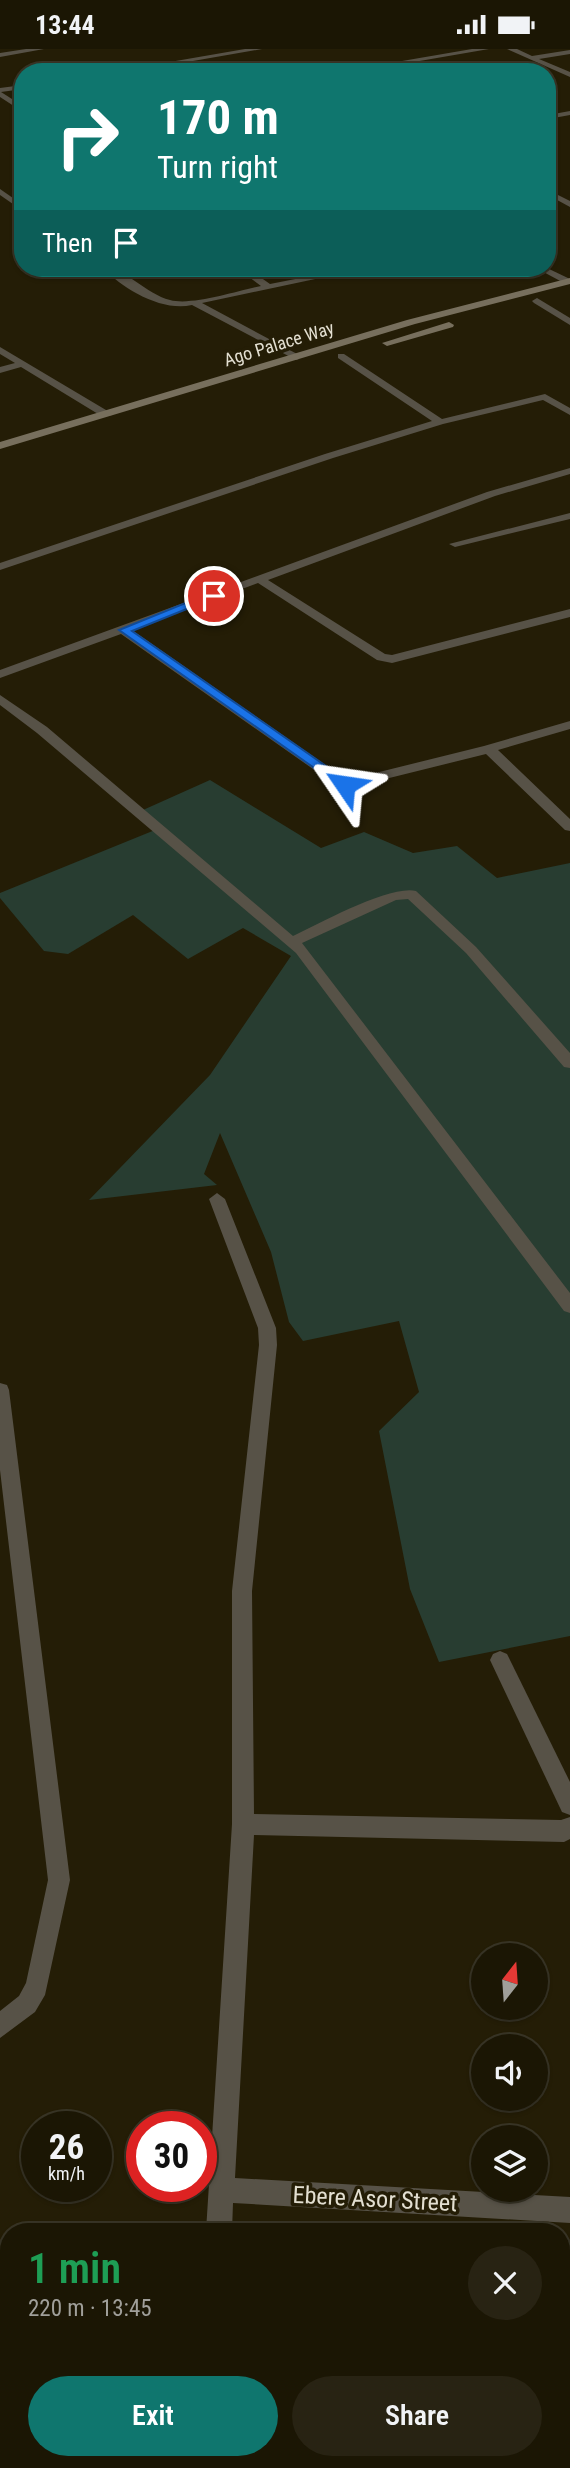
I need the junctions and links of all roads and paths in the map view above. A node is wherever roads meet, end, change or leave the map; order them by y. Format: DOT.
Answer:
graph roads {
  1 [pos="40,49"];
  2 [pos="258,49"];
  3 [pos="485,49"];
  4 [pos="511,49"];
  5 [pos="570,52"];
  6 [pos="0,55"];
  7 [pos="396,55"];
  8 [pos="531,58"];
  9 [pos="407,61"];
  10 [pos="171,63"];
  11 [pos="395,63"];
  12 [pos="542,63"];
  13 [pos="0,92"];
  14 [pos="14,103"];
  15 [pos="0,191"];
  16 [pos="14,202"];
  17 [pos="121,277"];
  18 [pos="254,277"];
  19 [pos="318,277"];
  20 [pos="569,285"];
  21 [pos="268,287"];
  22 [pos="537,301"];
  23 [pos="196,304"];
  24 [pos="439,314"];
  25 [pos="419,320"];
  26 [pos="570,322"];
  27 [pos="449,325"];
  28 [pos="430,330"];
  29 [pos="380,345"];
  30 [pos="367,349"];
  31 [pos="0,350"];
  32 [pos="341,356"];
  33 [pos="296,357"];
  34 [pos="22,364"];
  35 [pos="0,370"];
  36 [pos="570,412"];
  37 [pos="107,415"];
  38 [pos="440,422"];
  39 [pos="0,446"];
  40 [pos="0,456"];
  41 [pos="570,471"];
  42 [pos="570,516"];
  43 [pos="455,544"];
  44 [pos="0,567"];
  45 [pos="258,578"];
  46 [pos="570,613"];
  47 [pos="124,630"];
  48 [pos="0,674"];
  49 [pos="0,699"];
  50 [pos="570,725"];
  51 [pos="489,749"];
  52 [pos="570,827"];
  53 [pos="292,942"];
  54 [pos="570,1063"];
  55 [pos="217,1199"];
  56 [pos="570,1306"];
  57 [pos="0,1390"];
  58 [pos="500,1660"];
  59 [pos="570,1805"];
  60 [pos="243,1823"];
  61 [pos="568,1830"];
  62 [pos="0,2026"];
  63 [pos="223,2190"];
  64 [pos="570,2210"];
  65 [pos="220,2223"];
  1 -- 6 [label="street"];
  2 -- 10 [label="street"];
  3 -- 9 [label="street"];
  4 -- 8 [label="street"];
  5 -- 8 [label="street"];
  7 -- 9 [label="street"];
  8 -- 12 [label="street"];
  9 -- 11 [label="street"];
  13 -- 14 [label="street"];
  15 -- 16 [label="street"];
  17 -- 23 [label="street"];
  18 -- 21 [label="street"];
  19 -- 21 [label="street"];
  20 -- 22 [label="main road"];
  20 -- 24 [label="main road, Ago Palace Way"];
  21 -- 23 [label="street"];
  22 -- 26 [label="street"];
  22 -- 27 [label="main road"];
  23 -- 33 [label="street"];
  24 -- 25 [label="main road, Ago Palace Way"];
  24 -- 27 [label="main road"];
  25 -- 28 [label="main road"];
  25 -- 33 [label="main road, Ago Palace Way"];
  27 -- 28 [label="main road"];
  28 -- 29 [label="main road"];
  30 -- 32 [label="main road, Ago Palace Way"];
  31 -- 34 [label="street"];
  32 -- 38 [label="street"];
  32 -- 40 [label="main road, Ago Palace Way"];
  33 -- 37 [label="main road, Ago Palace Way"];
  34 -- 35 [label="street"];
  34 -- 37 [label="street"];
  36 -- 38 [label="street"];
  37 -- 39 [label="main road, Ago Palace Way"];
  38 -- 44 [label="street"];
  41 -- 45 [label="street"];
  42 -- 43 [label="street"];
  45 -- 46 [label="street"];
  45 -- 47 [label="street"];
  47 -- 48 [label="street"];
  47 -- 51 [label="street"];
  49 -- 53 [label="street"];
  50 -- 51 [label="street"];
  51 -- 52 [label="street"];
  53 -- 54 [label="street"];
  53 -- 56 [label="street"];
  55 -- 60 [label="street"];
  57 -- 62 [label="street"];
  58 -- 59 [label="street"];
  60 -- 61 [label="street"];
  60 -- 63 [label="street"];
  63 -- 64 [label="street, Ebere Asor Street"];
  63 -- 65 [label="street"];
}
